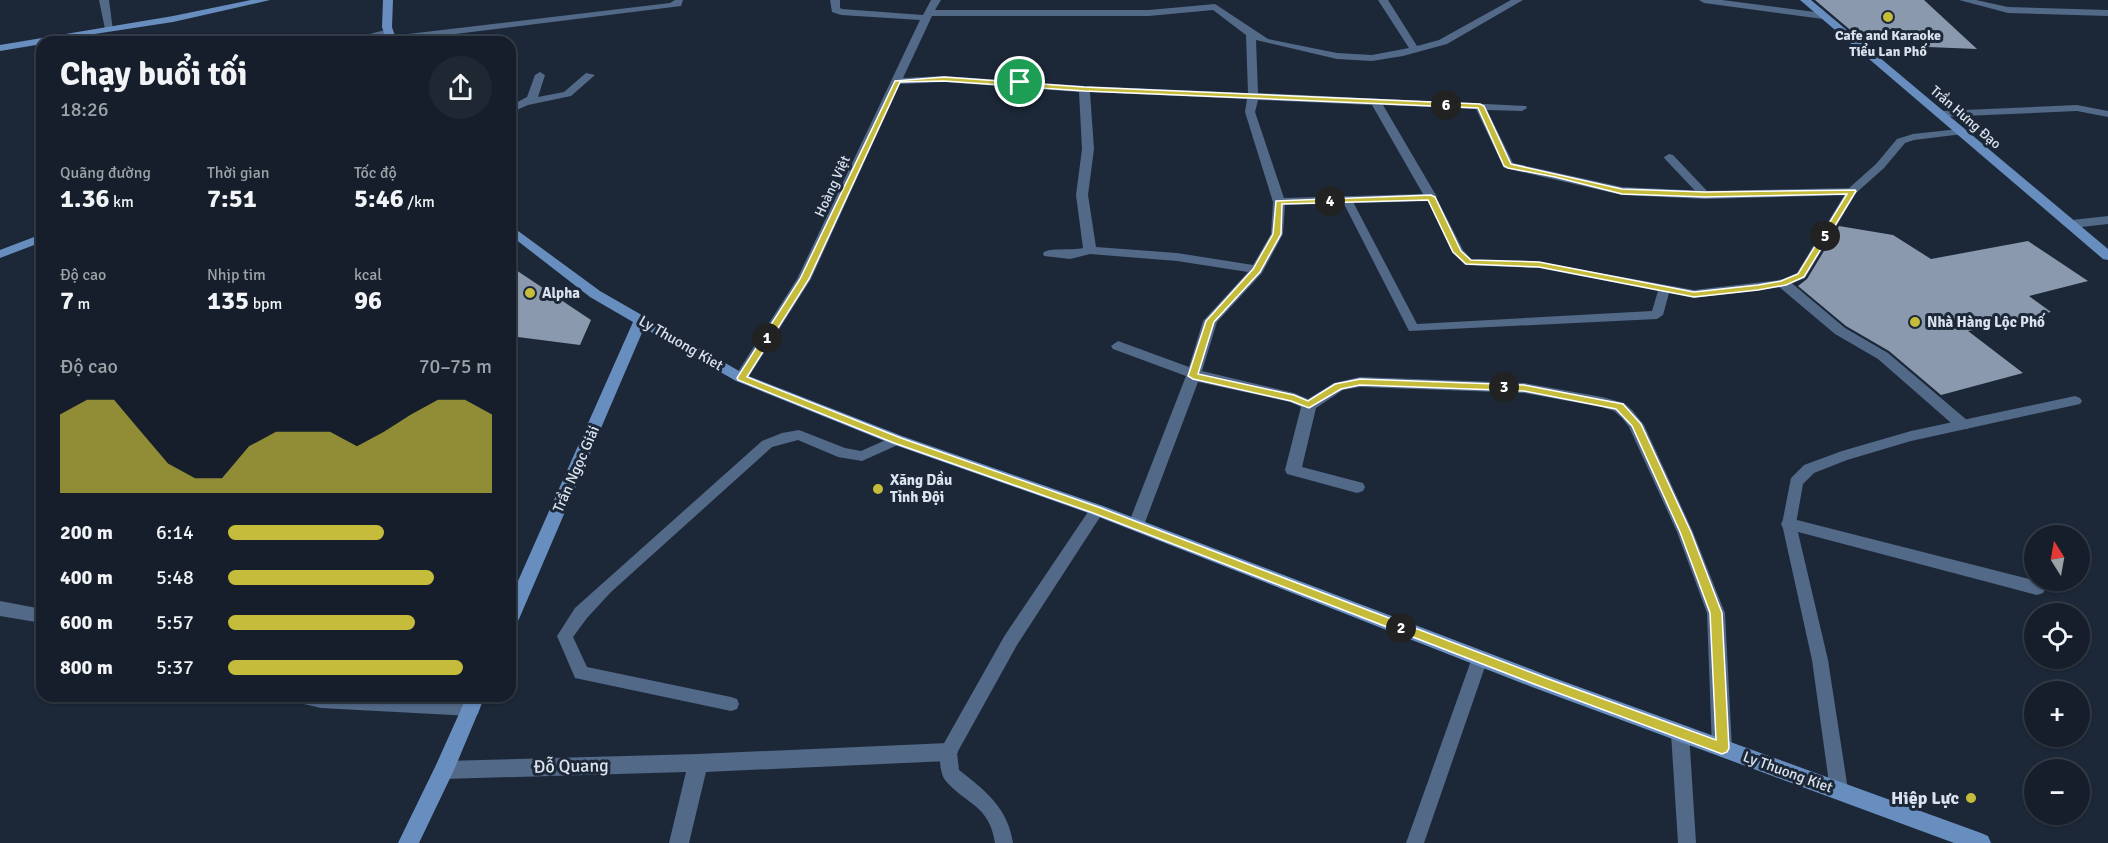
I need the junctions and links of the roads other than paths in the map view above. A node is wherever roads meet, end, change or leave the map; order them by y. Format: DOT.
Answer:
graph roads {
  1 [pos="104,0"];
  2 [pos="260,0"];
  3 [pos="388,0"];
  4 [pos="679,0"];
  5 [pos="836,0"];
  6 [pos="936,0"];
  7 [pos="1383,0"];
  8 [pos="1518,0"];
  9 [pos="1704,0"];
  10 [pos="1805,0"];
  11 [pos="1964,0"];
  12 [pos="1212,3"];
  13 [pos="2108,13"];
  14 [pos="927,15"];
  15 [pos="1823,16"];
  16 [pos="110,29"];
  17 [pos="1251,34"];
  18 [pos="69,36"];
  19 [pos="390,36"];
  20 [pos="408,36"];
  21 [pos="36,42"];
  22 [pos="0,48"];
  23 [pos="1415,50"];
  24 [pos="540,75"];
  25 [pos="590,75"];
  26 [pos="898,81"];
  27 [pos="1084,89"];
  28 [pos="1252,96"];
  29 [pos="1375,101"];
  30 [pos="528,102"];
  31 [pos="1480,106"];
  32 [pos="516,107"];
  33 [pos="1522,108"];
  34 [pos="1940,114"];
  35 [pos="2108,114"];
  36 [pos="1959,132"];
  37 [pos="1669,157"];
  38 [pos="1852,191"];
  39 [pos="1705,195"];
  40 [pos="1431,197"];
  41 [pos="1347,200"];
  42 [pos="1279,202"];
  43 [pos="2108,220"];
  44 [pos="2072,224"];
  45 [pos="516,237"];
  46 [pos="36,240"];
  47 [pos="1090,250"];
  48 [pos="1048,253"];
  49 [pos="0,254"];
  50 [pos="2108,256"];
  51 [pos="1257,270"];
  52 [pos="1783,283"];
  53 [pos="1665,290"];
  54 [pos="641,319"];
  55 [pos="1118,346"];
  56 [pos="1194,374"];
  57 [pos="741,378"];
  58 [pos="2075,401"];
  59 [pos="1309,405"];
  60 [pos="1963,425"];
  61 [pos="897,440"];
  62 [pos="1357,487"];
  63 [pos="1097,510"];
  64 [pos="1789,524"];
  65 [pos="1136,525"];
  66 [pos="2024,585"];
  67 [pos="516,605"];
  68 [pos="0,608"];
  69 [pos="36,615"];
  70 [pos="1480,658"];
  71 [pos="474,702"];
  72 [pos="731,704"];
  73 [pos="1680,733"];
  74 [pos="1722,748"];
  75 [pos="948,752"];
  76 [pos="698,763"];
  77 [pos="444,770"];
  78 [pos="1839,790"];
  79 [pos="408,843"];
  80 [pos="679,843"];
  81 [pos="1004,843"];
  82 [pos="1416,843"];
  83 [pos="1687,843"];
  84 [pos="1981,843"];
  1 -- 16 [label="street"];
  2 -- 16 [label="street"];
  3 -- 19 [label="street"];
  4 -- 20 [label="lane"];
  5 -- 14 [label="street"];
  6 -- 14 [label="street, Hoàng Việt"];
  7 -- 23 [label="street"];
  8 -- 23 [label="street"];
  9 -- 15 [label="street"];
  10 -- 15 [label="street, Trần Hưng Đạo"];
  11 -- 13 [label="street"];
  12 -- 14 [label="street"];
  12 -- 17 [label="street"];
  14 -- 26 [label="street, Hoàng Việt"];
  15 -- 34 [label="street, Trần Hưng Đạo"];
  16 -- 18 [label="street"];
  17 -- 23 [label="street"];
  17 -- 28 [label="street"];
  21 -- 22 [label="street"];
  24 -- 30 [label="street"];
  25 -- 30 [label="street"];
  26 -- 27 [label="street"];
  26 -- 57 [label="street, Hoàng Việt"];
  27 -- 28 [label="street"];
  27 -- 47 [label="street"];
  28 -- 29 [label="street"];
  28 -- 42 [label="street"];
  29 -- 31 [label="street"];
  29 -- 40 [label="street"];
  30 -- 32 [label="street"];
  31 -- 33 [label="street"];
  31 -- 39 [label="street"];
  34 -- 35 [label="street"];
  34 -- 36 [label="street, Trần Hưng Đạo"];
  36 -- 38 [label="lane"];
  36 -- 44 [label="street, Trần Hưng Đạo"];
  37 -- 39 [label="lane"];
  38 -- 39 [label="street"];
  38 -- 52 [label="lane"];
  40 -- 41 [label="street"];
  40 -- 53 [label="lane"];
  41 -- 42 [label="street"];
  41 -- 53 [label="lane"];
  42 -- 51 [label="street"];
  43 -- 44 [label="street"];
  44 -- 50 [label="street, Trần Hưng Đạo"];
  45 -- 54 [label="street, Ly Thuong Kiet"];
  46 -- 49 [label="street"];
  47 -- 48 [label="street"];
  47 -- 51 [label="street"];
  51 -- 56 [label="street"];
  52 -- 53 [label="lane"];
  52 -- 60 [label="street"];
  54 -- 57 [label="street, Ly Thuong Kiet"];
  54 -- 67 [label="street, Trần Ngọc Giải"];
  55 -- 56 [label="street"];
  56 -- 59 [label="street"];
  56 -- 65 [label="street"];
  57 -- 61 [label="street, Ly Thuong Kiet"];
  58 -- 60 [label="lane"];
  59 -- 62 [label="street"];
  59 -- 74 [label="street"];
  60 -- 64 [label="lane"];
  61 -- 63 [label="street, Ly Thuong Kiet"];
  61 -- 72 [label="lane"];
  63 -- 65 [label="street, Ly Thuong Kiet"];
  63 -- 75 [label="lane"];
  64 -- 66 [label="street"];
  64 -- 78 [label="lane"];
  65 -- 70 [label="street, Ly Thuong Kiet"];
  68 -- 69 [label="street"];
  70 -- 73 [label="street, Ly Thuong Kiet"];
  70 -- 82 [label="lane"];
  71 -- 77 [label="street"];
  73 -- 74 [label="street, Ly Thuong Kiet"];
  73 -- 83 [label="lane"];
  74 -- 78 [label="street, Ly Thuong Kiet"];
  75 -- 76 [label="street, Đỗ Quang"];
  75 -- 81 [label="lane"];
  76 -- 77 [label="street, Đỗ Quang"];
  76 -- 80 [label="street"];
  77 -- 79 [label="street"];
  78 -- 84 [label="street, Ly Thuong Kiet"];
}
